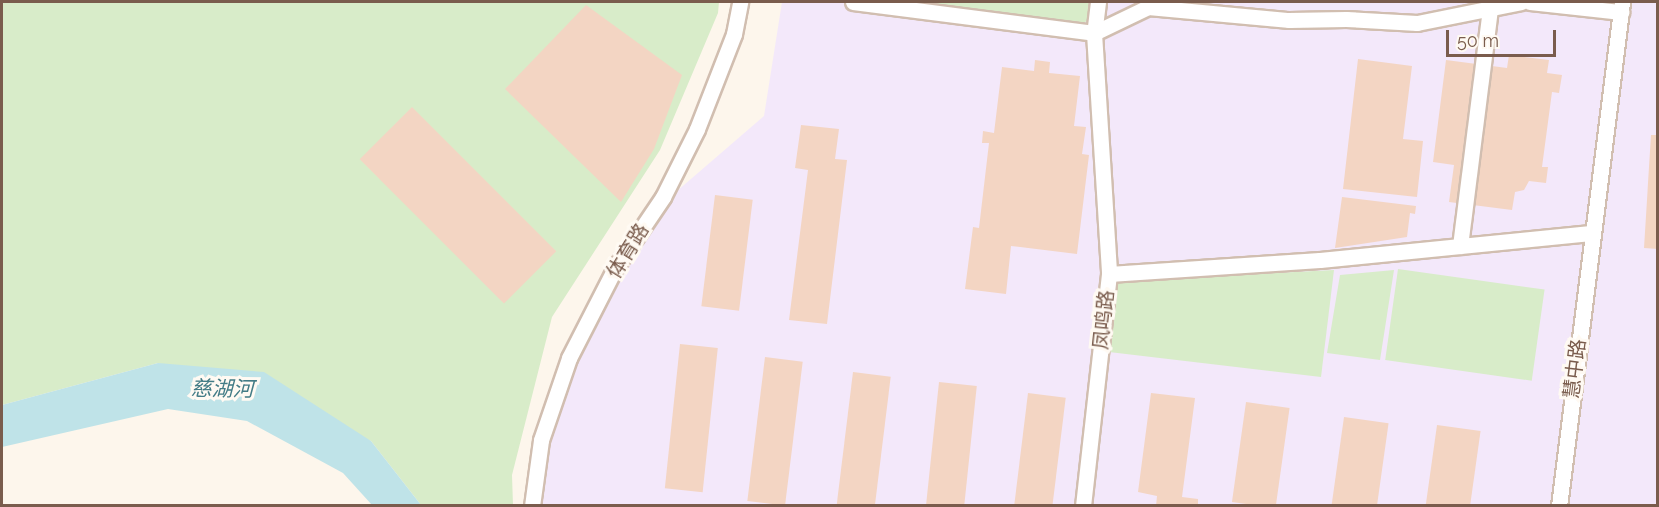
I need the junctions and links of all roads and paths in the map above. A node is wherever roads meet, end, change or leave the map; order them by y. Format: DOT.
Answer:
graph roads {
  1 [pos="740,2"];
  2 [pos="853,2"];
  3 [pos="1098,2"];
  4 [pos="1521,2"];
  5 [pos="1530,2"];
  6 [pos="1621,7"];
  7 [pos="1490,8"];
  8 [pos="1095,33"];
  9 [pos="1591,233"];
  10 [pos="1460,246"];
  11 [pos="1109,274"];
  12 [pos="532,506"];
  13 [pos="1083,506"];
  14 [pos="1559,506"];
  1 -- 12 [label="street, 体育路"];
  2 -- 8 [label="street"];
  3 -- 8 [label="street"];
  4 -- 7 [label="street"];
  5 -- 6 [label="street"];
  6 -- 9 [label="street, 慧中路"];
  7 -- 8 [label="street"];
  7 -- 10 [label="street"];
  8 -- 11 [label="street"];
  9 -- 10 [label="street"];
  9 -- 14 [label="street, 慧中路"];
  10 -- 11 [label="street, 凤鸣路"];
  11 -- 13 [label="street, 凤鸣路"];
}
